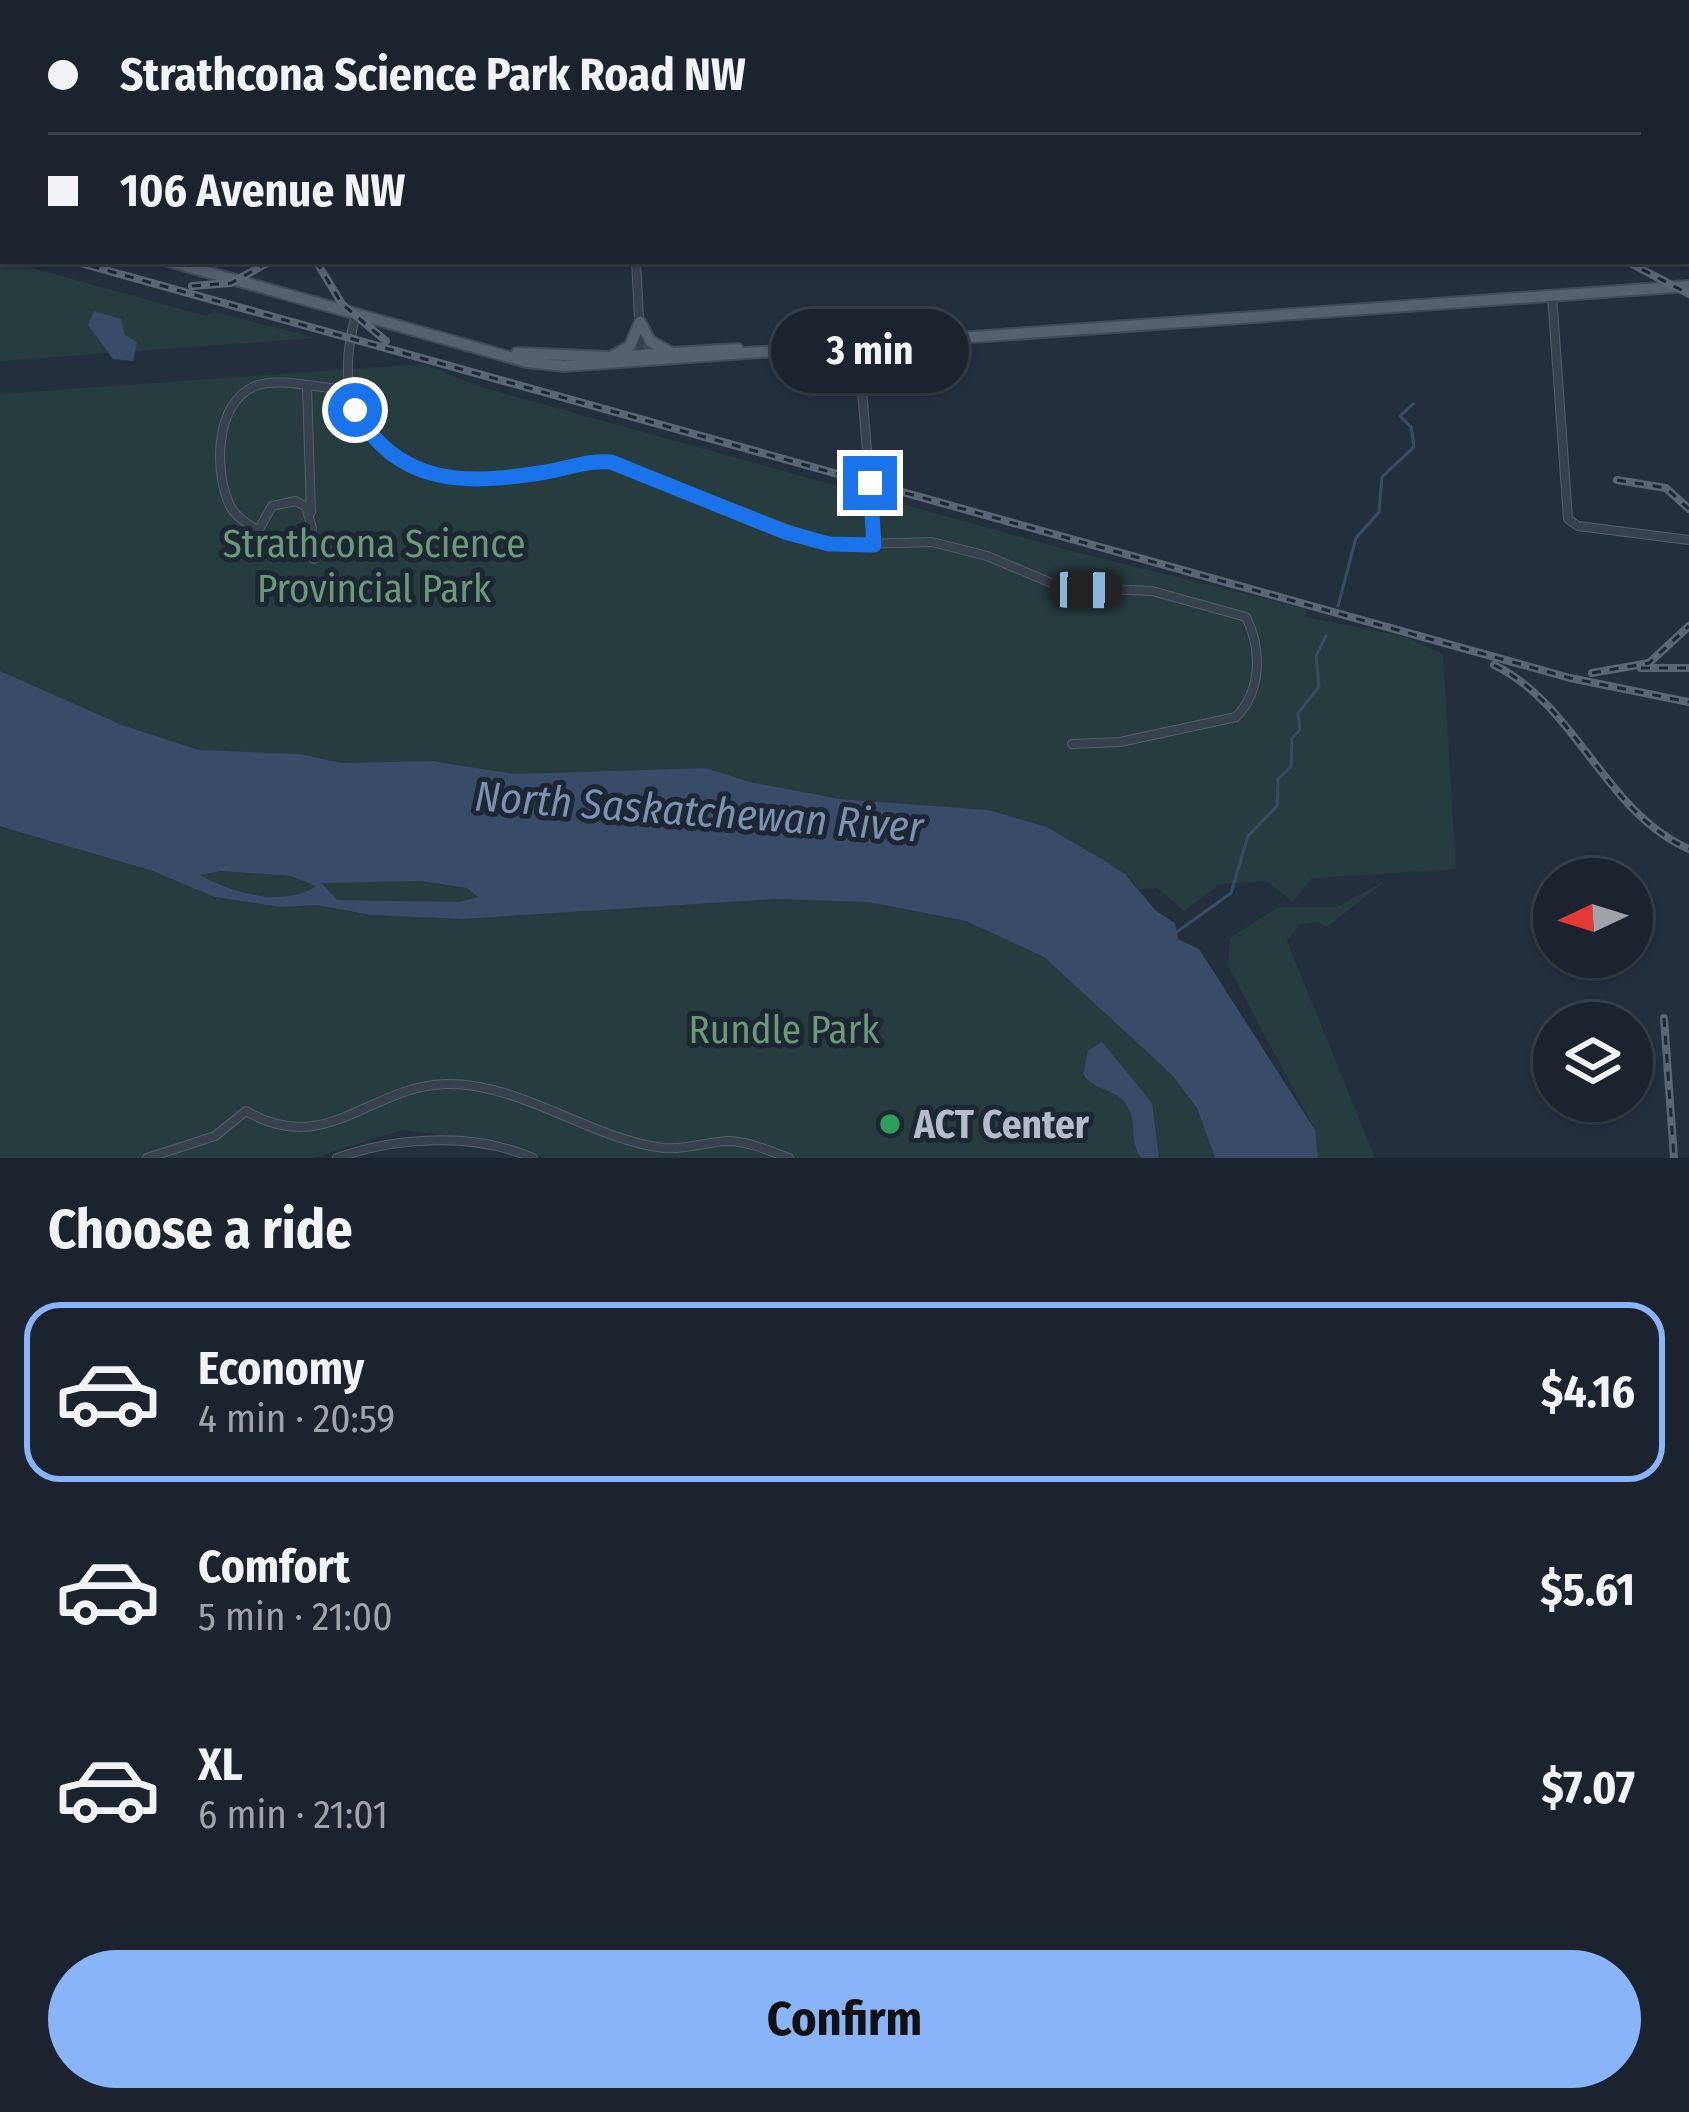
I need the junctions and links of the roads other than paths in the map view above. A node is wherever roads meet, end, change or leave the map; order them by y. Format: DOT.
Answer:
graph roads {
  1 [pos="179,264"];
  2 [pos="636,264"];
  3 [pos="1689,286"];
  4 [pos="1552,295"];
  5 [pos="356,314"];
  6 [pos="640,322"];
  7 [pos="858,342"];
  8 [pos="467,345"];
  9 [pos="794,348"];
  10 [pos="673,353"];
  11 [pos="608,357"];
  12 [pos="642,359"];
  13 [pos="307,387"];
  14 [pos="349,389"];
  15 [pos="312,528"];
  16 [pos="1689,540"];
  17 [pos="874,545"];
  18 [pos="314,559"];
  19 [pos="1072,744"];
  20 [pos="360,1154"];
  21 [pos="148,1158"];
  22 [pos="337,1158"];
  23 [pos="532,1158"];
  24 [pos="789,1158"];
  1 -- 5 [label="main road"];
  2 -- 6 [label="street"];
  3 -- 4 [label="main road"];
  4 -- 7 [label="main road"];
  4 -- 16 [label="street"];
  5 -- 8 [label="main road"];
  5 -- 14 [label="street"];
  6 -- 10 [label="main road"];
  6 -- 11 [label="main road"];
  6 -- 12 [label="street"];
  7 -- 9 [label="main road"];
  7 -- 17 [label="street"];
  8 -- 11 [label="main road"];
  8 -- 12 [label="main road"];
  9 -- 10 [label="main road"];
  9 -- 12 [label="main road"];
  10 -- 12 [label="main road"];
  11 -- 12 [label="main road"];
  13 -- 14 [label="street"];
  13 -- 15 [label="street"];
  13 -- 15 [label="street"];
  14 -- 17 [label="street"];
  15 -- 18 [label="street"];
  17 -- 19 [label="street"];
  20 -- 22 [label="street"];
  20 -- 23 [label="street"];
  21 -- 24 [label="street"];
}
